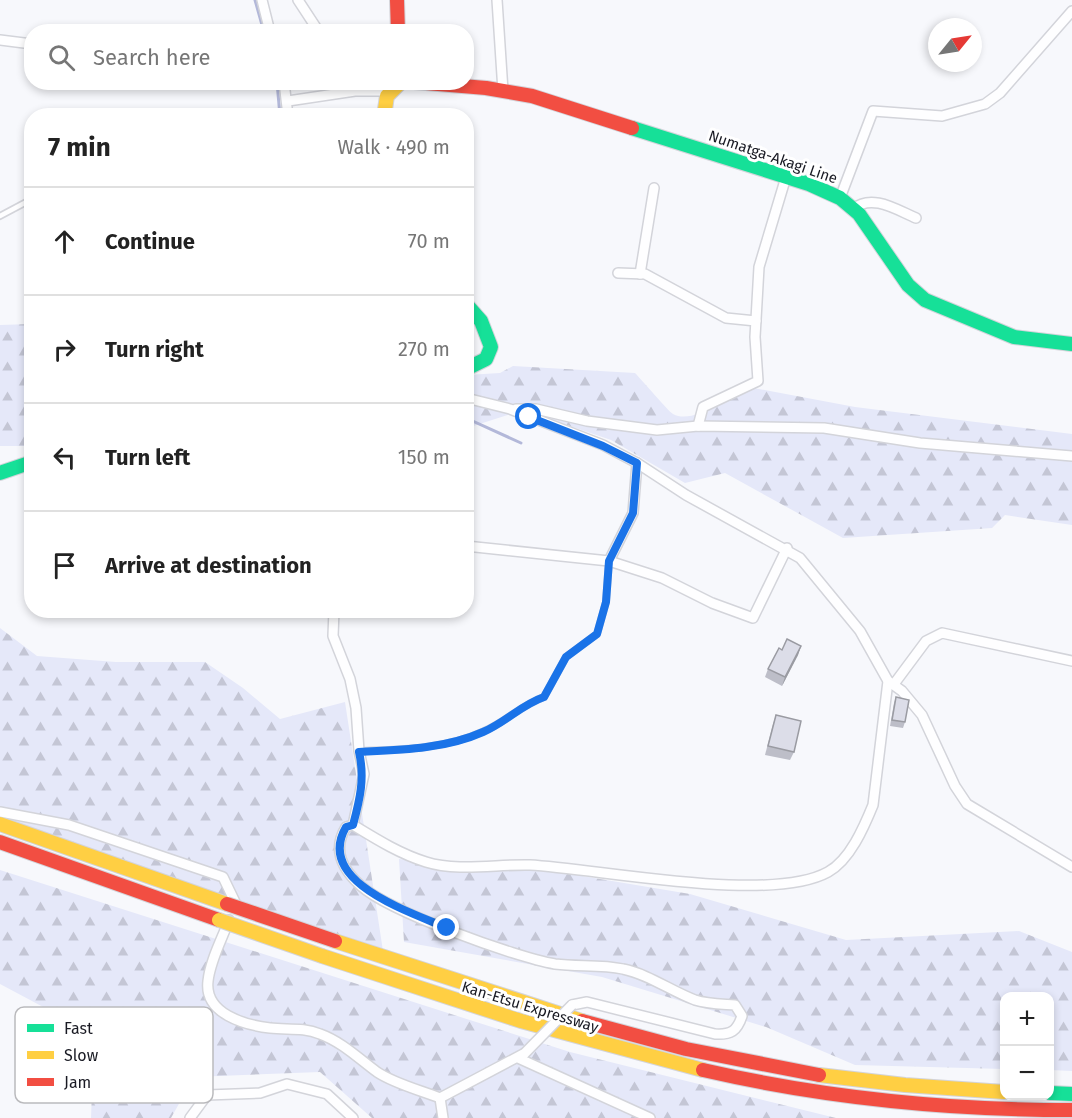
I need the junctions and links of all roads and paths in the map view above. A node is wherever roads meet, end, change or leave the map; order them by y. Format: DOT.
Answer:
graph roads {
  1 [pos="261,0"];
  2 [pos="298,0"];
  3 [pos="397,0"];
  4 [pos="497,0"];
  5 [pos="1072,11"];
  6 [pos="268,24"];
  7 [pos="314,24"];
  8 [pos="398,24"];
  9 [pos="0,40"];
  10 [pos="24,43"];
  11 [pos="474,88"];
  12 [pos="286,90"];
  13 [pos="340,90"];
  14 [pos="379,90"];
  15 [pos="387,91"];
  16 [pos="502,91"];
  17 [pos="288,101"];
  18 [pos="288,108"];
  19 [pos="384,108"];
  20 [pos="786,177"];
  21 [pos="654,188"];
  22 [pos="840,198"];
  23 [pos="24,203"];
  24 [pos="853,208"];
  25 [pos="0,216"];
  26 [pos="916,218"];
  27 [pos="618,273"];
  28 [pos="640,274"];
  29 [pos="474,313"];
  30 [pos="756,321"];
  31 [pos="1072,344"];
  32 [pos="474,365"];
  33 [pos="474,400"];
  34 [pos="510,409"];
  35 [pos="698,426"];
  36 [pos="1072,456"];
  37 [pos="637,463"];
  38 [pos="24,465"];
  39 [pos="0,473"];
  40 [pos="474,547"];
  41 [pos="787,548"];
  42 [pos="609,561"];
  43 [pos="334,618"];
  44 [pos="1072,661"];
  45 [pos="891,682"];
  46 [pos="359,752"];
  47 [pos="0,812"];
  48 [pos="0,824"];
  49 [pos="353,825"];
  50 [pos="0,842"];
  51 [pos="1072,867"];
  52 [pos="521,1056"];
  53 [pos="1000,1092"];
  54 [pos="1054,1093"];
  55 [pos="1072,1094"];
  56 [pos="213,1095"];
  57 [pos="440,1098"];
  58 [pos="201,1103"];
  59 [pos="1072,1110"];
  60 [pos="190,1118"];
  61 [pos="353,1118"];
  62 [pos="443,1118"];
  63 [pos="650,1118"];
  1 -- 6 [label="street"];
  2 -- 7 [label="street"];
  3 -- 8 [label="main road"];
  4 -- 16 [label="street"];
  5 -- 22 [label="street"];
  9 -- 10 [label="street"];
  11 -- 16 [label="main road, Numatga-Akagi Line"];
  12 -- 17 [label="street"];
  13 -- 17 [label="street"];
  14 -- 15 [label="street"];
  15 -- 19 [label="main road"];
  16 -- 20 [label="main road, Numatga-Akagi Line"];
  17 -- 18 [label="street"];
  20 -- 22 [label="main road, Numatga-Akagi Line"];
  20 -- 30 [label="street"];
  21 -- 28 [label="street"];
  22 -- 24 [label="main road, Numatga-Akagi Line"];
  23 -- 25 [label="lane"];
  24 -- 26 [label="street"];
  24 -- 31 [label="main road, Numatga-Akagi Line"];
  27 -- 28 [label="street"];
  28 -- 30 [label="street"];
  29 -- 32 [label="main road"];
  30 -- 35 [label="street"];
  33 -- 34 [label="street"];
  34 -- 35 [label="street"];
  34 -- 37 [label="street"];
  35 -- 36 [label="street"];
  37 -- 41 [label="street"];
  37 -- 42 [label="street"];
  38 -- 39 [label="main road"];
  40 -- 42 [label="street"];
  41 -- 42 [label="street"];
  41 -- 45 [label="street"];
  42 -- 46 [label="lane"];
  43 -- 46 [label="street"];
  44 -- 45 [label="street"];
  45 -- 49 [label="street"];
  45 -- 51 [label="street"];
  46 -- 49 [label="street"];
  47 -- 57 [label="street"];
  48 -- 53 [label="main road, Kan-Etsu Expressway, bridge"];
  49 -- 52 [label="street, bridge"];
  50 -- 59 [label="main road, Kan-Etsu Expressway, bridge"];
  52 -- 57 [label="street"];
  52 -- 63 [label="street"];
  54 -- 55 [label="main road"];
  56 -- 61 [label="street"];
  57 -- 62 [label="street"];
  58 -- 60 [label="street"];
}
